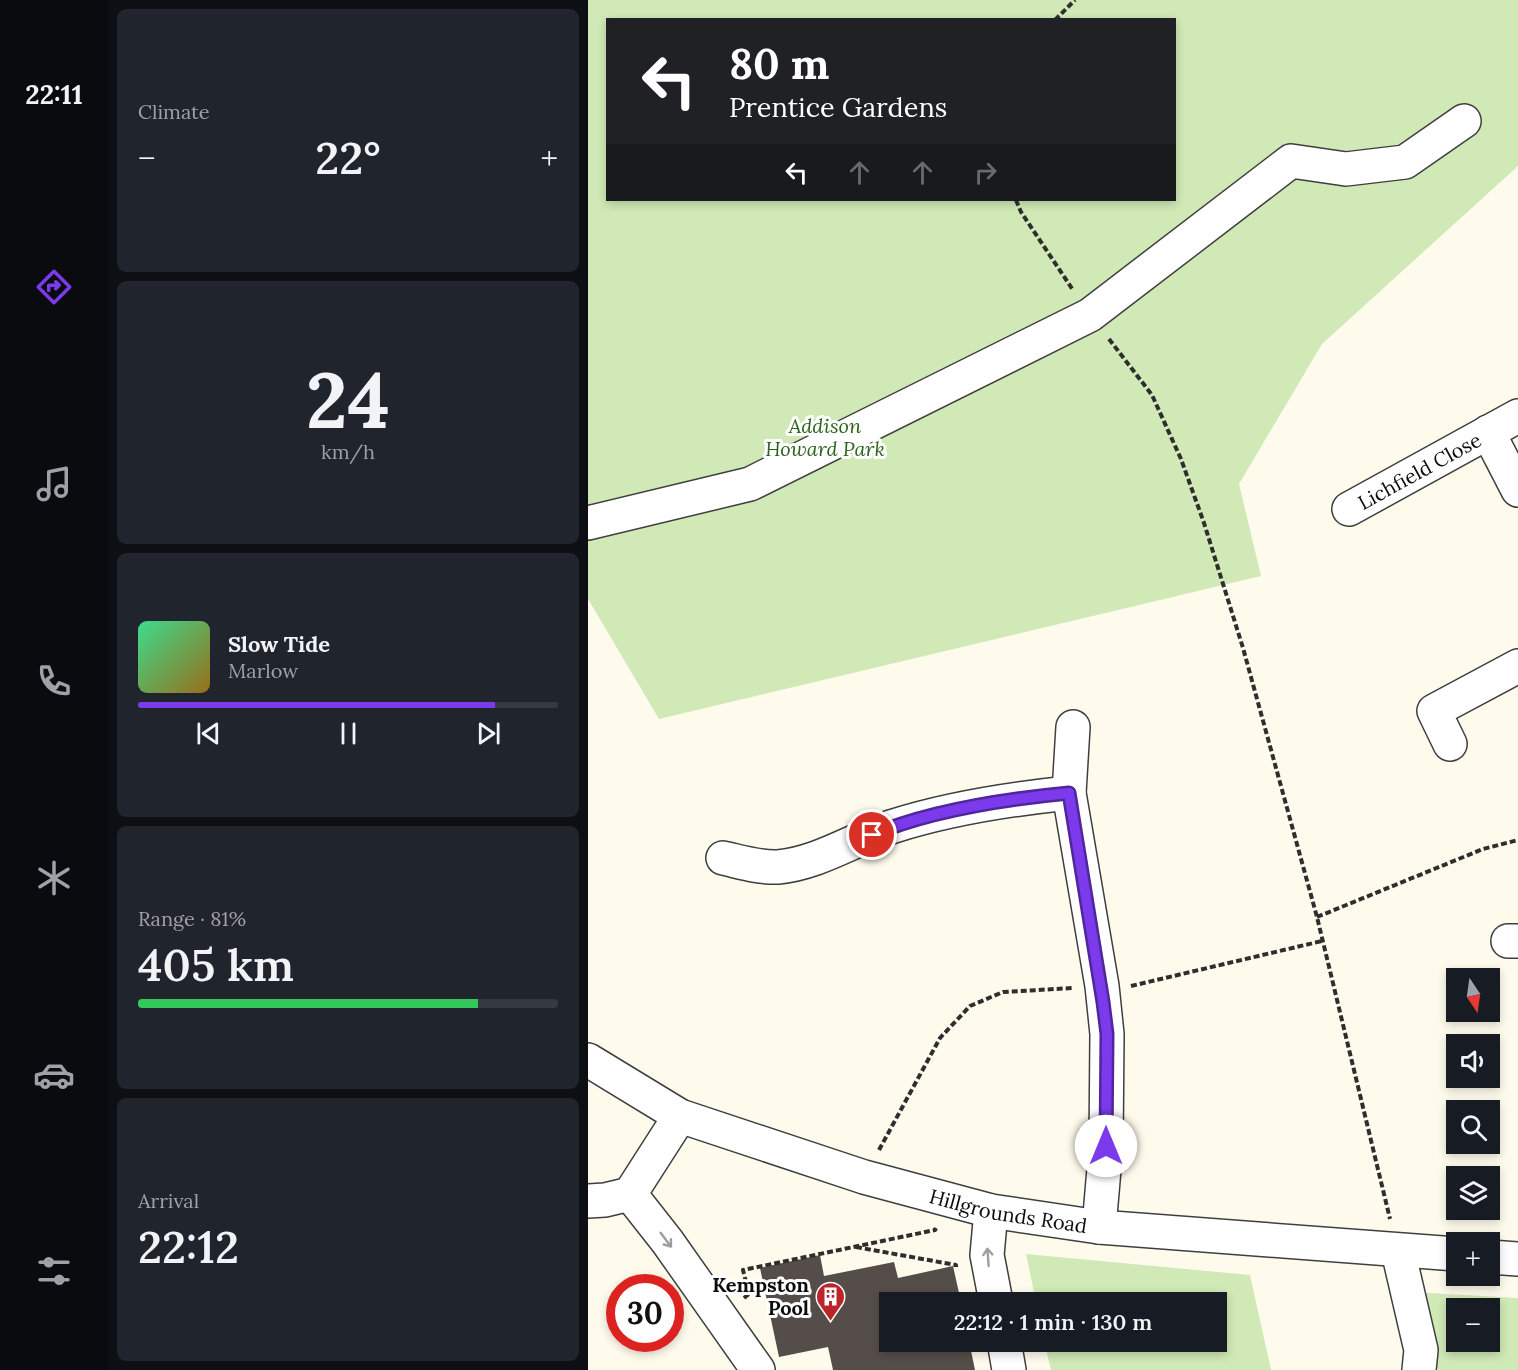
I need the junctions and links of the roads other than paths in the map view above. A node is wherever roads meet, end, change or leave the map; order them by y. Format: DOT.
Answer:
graph roads {
  1 [pos="1464,122"];
  2 [pos="1518,416"];
  3 [pos="1488,432"];
  4 [pos="1518,490"];
  5 [pos="1349,509"];
  6 [pos="588,523"];
  7 [pos="1518,666"];
  8 [pos="1073,727"];
  9 [pos="1450,744"];
  10 [pos="1069,793"];
  11 [pos="723,858"];
  12 [pos="588,1060"];
  13 [pos="680,1116"];
  14 [pos="630,1194"];
  15 [pos="588,1200"];
  16 [pos="991,1211"];
  17 [pos="1099,1227"];
  18 [pos="1398,1251"];
  19 [pos="1446,1253"];
  20 [pos="1500,1258"];
  21 [pos="1518,1259"];
  22 [pos="994,1292"];
  23 [pos="1006,1352"];
  24 [pos="758,1370"];
  25 [pos="1010,1370"];
  26 [pos="1419,1370"];
  1 -- 6 [label="street"];
  2 -- 3 [label="street, Lichfield Close"];
  3 -- 4 [label="street, Lichfield Close"];
  3 -- 5 [label="street, Lichfield Close"];
  7 -- 9 [label="street"];
  8 -- 10 [label="street"];
  10 -- 11 [label="street"];
  10 -- 17 [label="street"];
  12 -- 13 [label="street, Hillgrounds Road"];
  13 -- 14 [label="street"];
  13 -- 16 [label="street, Hillgrounds Road"];
  14 -- 15 [label="street"];
  14 -- 24 [label="street, one-way"];
  16 -- 17 [label="street, Hillgrounds Road"];
  22 -- 16 [label="street, one-way"];
  17 -- 18 [label="street, Hillgrounds Road"];
  18 -- 19 [label="street, Hillgrounds Road"];
  18 -- 26 [label="street"];
  20 -- 21 [label="street"];
  23 -- 25 [label="street"];
}
